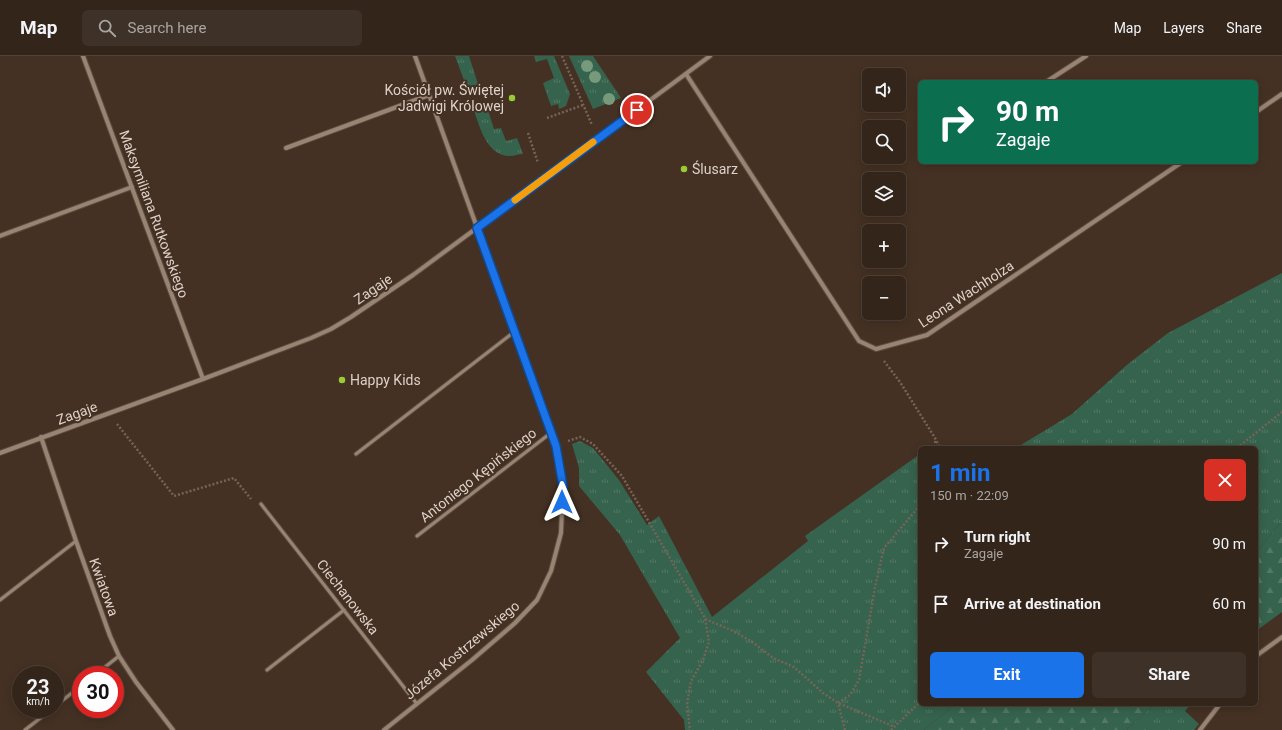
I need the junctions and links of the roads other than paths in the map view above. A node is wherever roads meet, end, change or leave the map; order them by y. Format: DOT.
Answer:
graph roads {
  1 [pos="83,56"];
  2 [pos="415,56"];
  3 [pos="710,56"];
  4 [pos="1086,56"];
  5 [pos="686,74"];
  6 [pos="1049,80"];
  7 [pos="1282,94"];
  8 [pos="429,95"];
  9 [pos="1258,111"];
  10 [pos="286,148"];
  11 [pos="1179,164"];
  12 [pos="132,187"];
  13 [pos="477,228"];
  14 [pos="0,236"];
  15 [pos="514,332"];
  16 [pos="203,380"];
  17 [pos="552,432"];
  18 [pos="41,437"];
  19 [pos="0,453"];
  20 [pos="356,454"];
  21 [pos="261,504"];
  22 [pos="417,536"];
  23 [pos="76,541"];
  24 [pos="0,600"];
  25 [pos="344,610"];
  26 [pos="1282,637"];
  27 [pos="1258,655"];
  28 [pos="119,656"];
  29 [pos="106,666"];
  30 [pos="267,670"];
  31 [pos="72,693"];
  32 [pos="64,699"];
  33 [pos="417,704"];
  34 [pos="1218,706"];
  35 [pos="40,718"];
  36 [pos="25,730"];
  37 [pos="173,730"];
  38 [pos="384,730"];
  39 [pos="1200,730"];
  1 -- 12 [label="street, Maksymiliana Rutkowskiego"];
  2 -- 8 [label="street, Józefa Kostrzewskiego"];
  3 -- 5 [label="street, Zagaje"];
  4 -- 6 [label="street"];
  5 -- 11 [label="street, Leona Wachholza"];
  5 -- 13 [label="street, Zagaje"];
  7 -- 9 [label="street"];
  8 -- 10 [label="street"];
  8 -- 13 [label="street, Józefa Kostrzewskiego"];
  12 -- 14 [label="street"];
  12 -- 16 [label="street, Maksymiliana Rutkowskiego"];
  13 -- 15 [label="street, Józefa Kostrzewskiego"];
  13 -- 16 [label="street, Zagaje"];
  15 -- 17 [label="street, Józefa Kostrzewskiego"];
  15 -- 20 [label="lane"];
  16 -- 18 [label="street, Zagaje"];
  17 -- 22 [label="lane, Antoniego Kępińskiego"];
  17 -- 33 [label="street, Józefa Kostrzewskiego"];
  18 -- 19 [label="street, Zagaje"];
  18 -- 23 [label="street, Kwiatowa"];
  21 -- 25 [label="lane, Ciechanowska"];
  23 -- 24 [label="lane"];
  23 -- 28 [label="street, Kwiatowa"];
  25 -- 30 [label="lane"];
  25 -- 33 [label="lane, Ciechanowska"];
  26 -- 27 [label="street"];
  28 -- 29 [label="lane"];
  28 -- 37 [label="street, Kwiatowa"];
  31 -- 32 [label="lane"];
  33 -- 38 [label="street, Józefa Kostrzewskiego"];
  34 -- 39 [label="street"];
  35 -- 36 [label="lane"];
}
